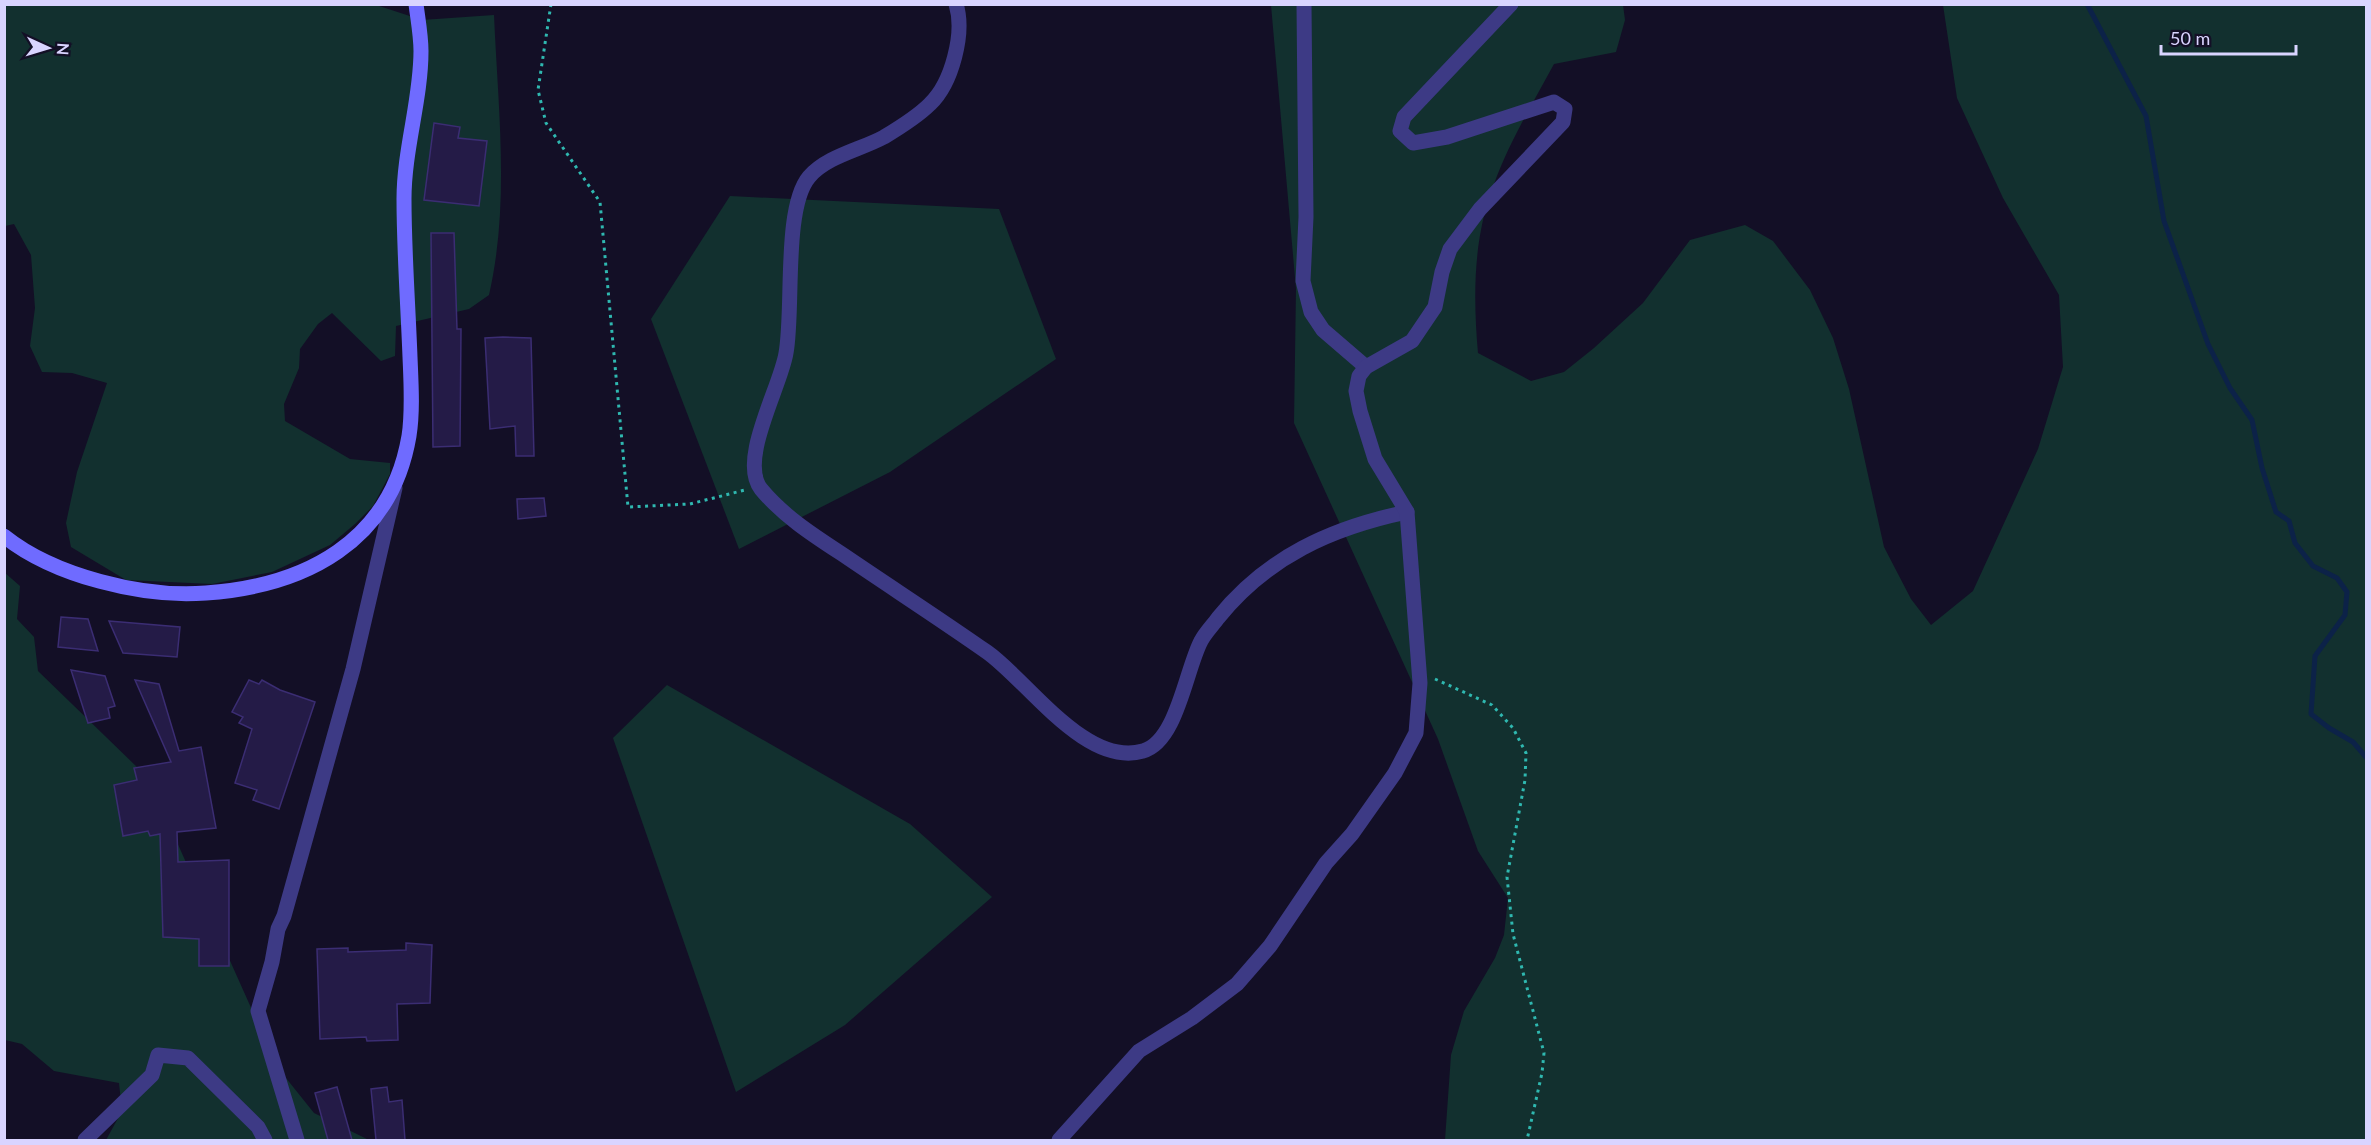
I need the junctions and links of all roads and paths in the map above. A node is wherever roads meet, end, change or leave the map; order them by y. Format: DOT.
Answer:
graph roads {
  1 [pos="416,4"];
  2 [pos="551,4"];
  3 [pos="956,4"];
  4 [pos="1304,4"];
  5 [pos="1511,4"];
  6 [pos="1366,367"];
  7 [pos="399,474"];
  8 [pos="758,486"];
  9 [pos="1407,512"];
  10 [pos="4,536"];
  11 [pos="1419,672"];
  12 [pos="85,1140"];
  13 [pos="265,1140"];
  14 [pos="297,1140"];
  15 [pos="1059,1140"];
  16 [pos="1527,1140"];
  1 -- 7 [label="street"];
  2 -- 8 [label="path"];
  3 -- 8 [label="street"];
  4 -- 6 [label="street"];
  5 -- 6 [label="street"];
  6 -- 9 [label="street"];
  7 -- 10 [label="street"];
  7 -- 14 [label="street"];
  8 -- 9 [label="street"];
  9 -- 11 [label="street"];
  11 -- 15 [label="street"];
  11 -- 16 [label="path"];
  12 -- 13 [label="street"];
}
